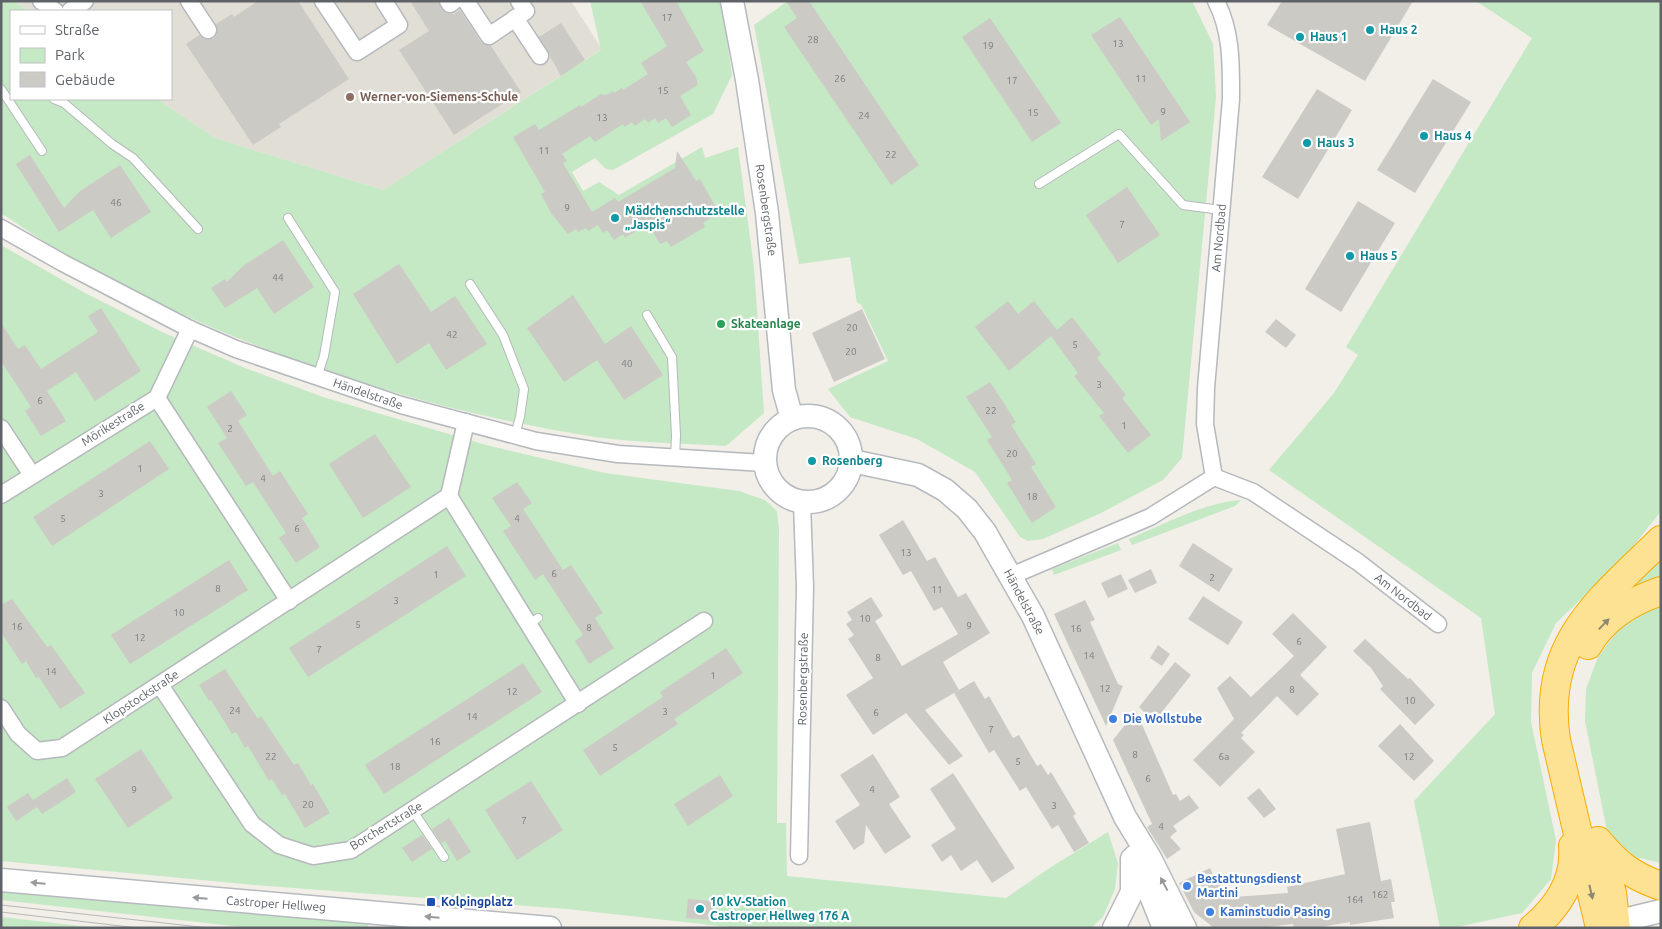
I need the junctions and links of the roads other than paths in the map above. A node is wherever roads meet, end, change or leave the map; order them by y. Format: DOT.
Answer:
graph roads {
  1 [pos="41,1"];
  2 [pos="85,1"];
  3 [pos="189,1"];
  4 [pos="322,1"];
  5 [pos="384,1"];
  6 [pos="448,1"];
  7 [pos="454,1"];
  8 [pos="466,1"];
  9 [pos="519,1"];
  10 [pos="732,1"];
  11 [pos="1216,1"];
  12 [pos="54,10"];
  13 [pos="72,10"];
  14 [pos="515,18"];
  15 [pos="208,30"];
  16 [pos="540,56"];
  17 [pos="13,100"];
  18 [pos="56,100"];
  19 [pos="42,150"];
  20 [pos="1039,184"];
  21 [pos="1221,210"];
  22 [pos="288,218"];
  23 [pos="1,228"];
  24 [pos="198,229"];
  25 [pos="470,284"];
  26 [pos="647,314"];
  27 [pos="190,329"];
  28 [pos="317,376"];
  29 [pos="157,398"];
  30 [pos="792,419"];
  31 [pos="466,422"];
  32 [pos="1,428"];
  33 [pos="514,436"];
  34 [pos="675,458"];
  35 [pos="852,461"];
  36 [pos="764,463"];
  37 [pos="32,475"];
  38 [pos="1214,477"];
  39 [pos="1,495"];
  40 [pos="449,496"];
  41 [pos="802,503"];
  42 [pos="1661,540"];
  43 [pos="1012,576"];
  44 [pos="1661,591"];
  45 [pos="288,602"];
  46 [pos="704,621"];
  47 [pos="1438,624"];
  48 [pos="160,684"];
  49 [pos="578,704"];
  50 [pos="1,708"];
  51 [pos="1563,772"];
  52 [pos="413,811"];
  53 [pos="1125,817"];
  54 [pos="1594,836"];
  55 [pos="1132,851"];
  56 [pos="799,856"];
  57 [pos="444,857"];
  58 [pos="1,880"];
  59 [pos="1661,886"];
  60 [pos="1661,911"];
  61 [pos="1605,926"];
  62 [pos="550,928"];
  63 [pos="1114,928"];
  64 [pos="1164,928"];
  65 [pos="1186,928"];
  66 [pos="1533,928"];
  1 -- 12 [label="street"];
  2 -- 13 [label="street"];
  3 -- 15 [label="street"];
  4 -- 5 [label="street"];
  6 -- 7 [label="street"];
  8 -- 14 [label="street"];
  9 -- 14 [label="street"];
  10 -- 30 [label="street, Rosenbergstraße"];
  11 -- 21 [label="street, Am Nordbad"];
  14 -- 16 [label="street"];
  17 -- 19 [label="lane"];
  18 -- 24 [label="lane"];
  20 -- 21 [label="lane"];
  21 -- 38 [label="street, Am Nordbad"];
  22 -- 28 [label="lane"];
  23 -- 27 [label="street, Händelstraße"];
  25 -- 33 [label="lane"];
  26 -- 34 [label="lane"];
  27 -- 28 [label="street, Händelstraße"];
  27 -- 29 [label="street, Mörikestraße"];
  28 -- 31 [label="street, Händelstraße"];
  29 -- 37 [label="street, Mörikestraße"];
  29 -- 45 [label="street"];
  30 -- 35 [label="street"];
  30 -- 36 [label="street"];
  31 -- 33 [label="street, Händelstraße"];
  31 -- 40 [label="street"];
  32 -- 37 [label="street"];
  33 -- 34 [label="street, Händelstraße"];
  34 -- 36 [label="street, Händelstraße"];
  35 -- 41 [label="street"];
  35 -- 43 [label="street, Händelstraße"];
  36 -- 41 [label="street"];
  37 -- 39 [label="street, Mörikestraße"];
  38 -- 43 [label="street"];
  38 -- 47 [label="street, Am Nordbad"];
  40 -- 45 [label="street, Klopstockstraße"];
  40 -- 49 [label="street"];
  41 -- 56 [label="street, Rosenbergstraße"];
  42 -- 51 [label="highway"];
  43 -- 53 [label="street, Händelstraße"];
  54 -- 44 [label="highway, one-way"];
  45 -- 48 [label="street, Klopstockstraße"];
  46 -- 49 [label="street, Borchertstraße"];
  48 -- 50 [label="street, Klopstockstraße"];
  48 -- 52 [label="street, Borchertstraße"];
  49 -- 52 [label="street, Borchertstraße"];
  51 -- 61 [label="highway, one-way"];
  51 -- 66 [label="highway"];
  52 -- 57 [label="lane"];
  53 -- 55 [label="street, Händelstraße"];
  65 -- 53 [label="street, Händelstraße, one-way"];
  54 -- 59 [label="highway"];
  54 -- 61 [label="highway"];
  55 -- 63 [label="street, Händelstraße"];
  55 -- 64 [label="street, Händelstraße"];
  62 -- 58 [label="street, Castroper Hellweg, one-way"];
  60 -- 61 [label="street"];
}
